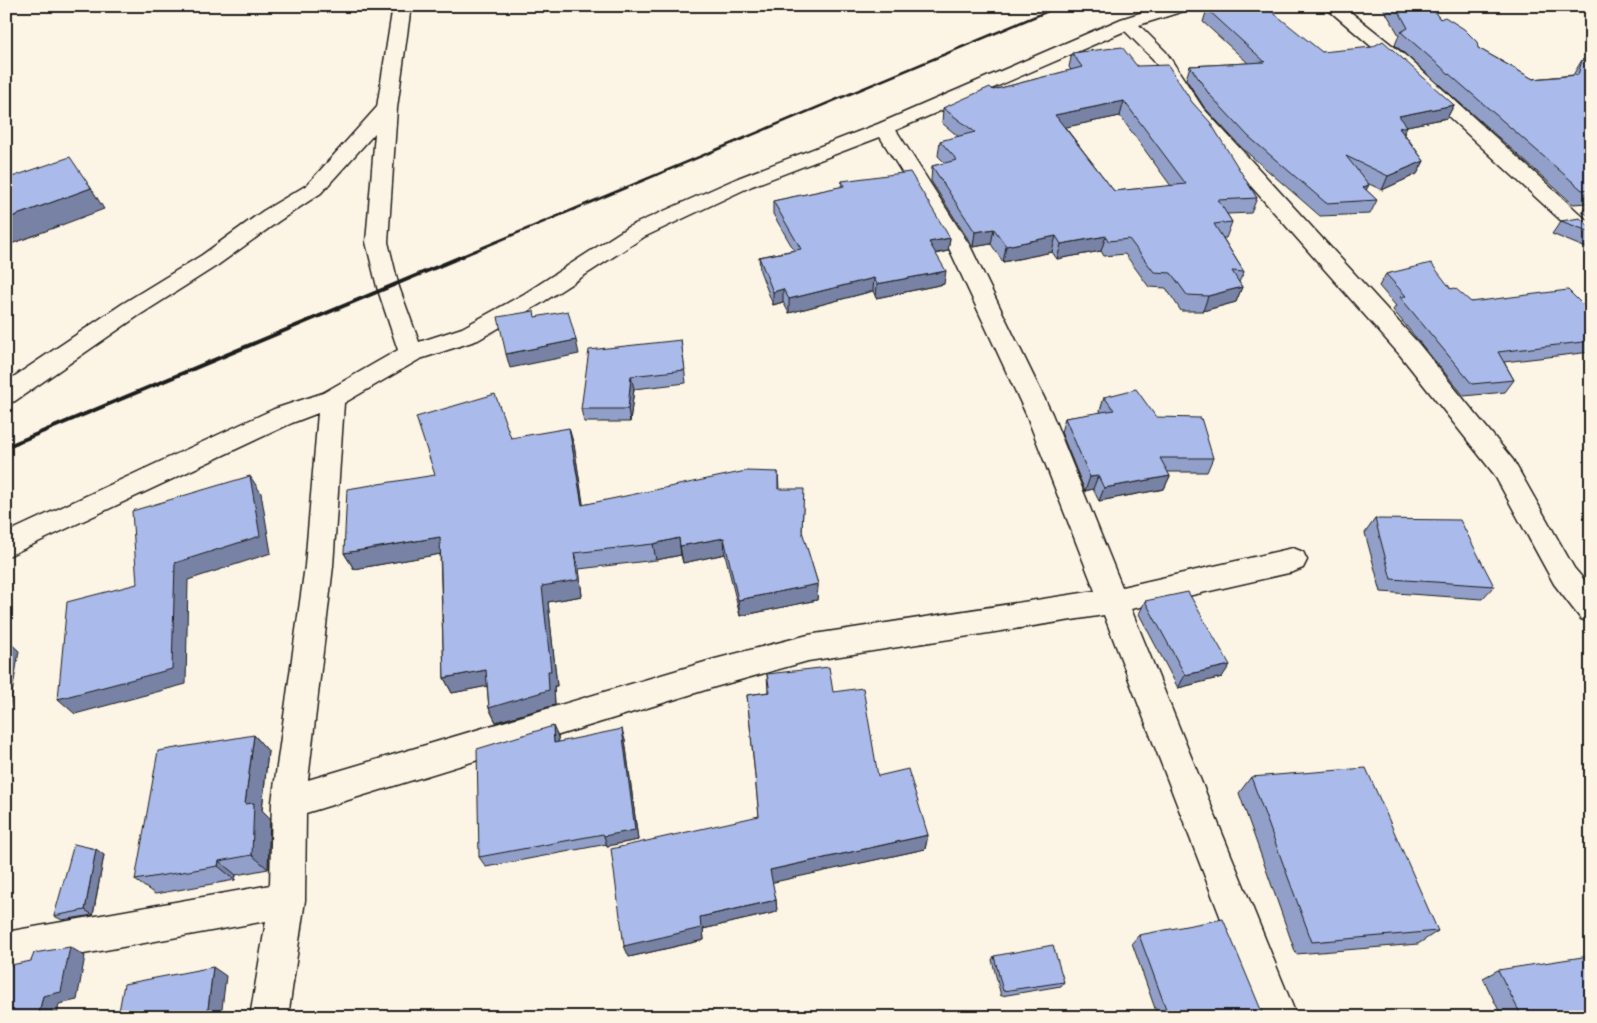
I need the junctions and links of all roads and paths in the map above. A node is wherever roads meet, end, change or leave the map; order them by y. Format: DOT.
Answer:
graph roads {
  1 [pos="402,6"];
  2 [pos="1181,6"];
  3 [pos="1332,6"];
  4 [pos="1127,23"];
  5 [pos="387,108"];
  6 [pos="886,128"];
  7 [pos="1591,236"];
  8 [pos="411,353"];
  9 [pos="6,395"];
  10 [pos="332,399"];
  11 [pos="6,546"];
  12 [pos="1293,560"];
  13 [pos="1114,601"];
  14 [pos="1591,610"];
  15 [pos="289,802"];
  16 [pos="287,900"];
  17 [pos="6,950"];
  18 [pos="269,1017"];
  19 [pos="1278,1017"];
  1 -- 5 [label="street"];
  2 -- 4 [label="street"];
  3 -- 7 [label="street"];
  4 -- 6 [label="street"];
  4 -- 14 [label="street"];
  5 -- 8 [label="street"];
  5 -- 9 [label="street"];
  6 -- 8 [label="street"];
  6 -- 13 [label="street"];
  8 -- 10 [label="street"];
  10 -- 11 [label="street"];
  10 -- 15 [label="street"];
  12 -- 13 [label="street"];
  13 -- 15 [label="street"];
  13 -- 19 [label="street"];
  15 -- 16 [label="street"];
  16 -- 17 [label="street"];
  16 -- 18 [label="street"];
}
